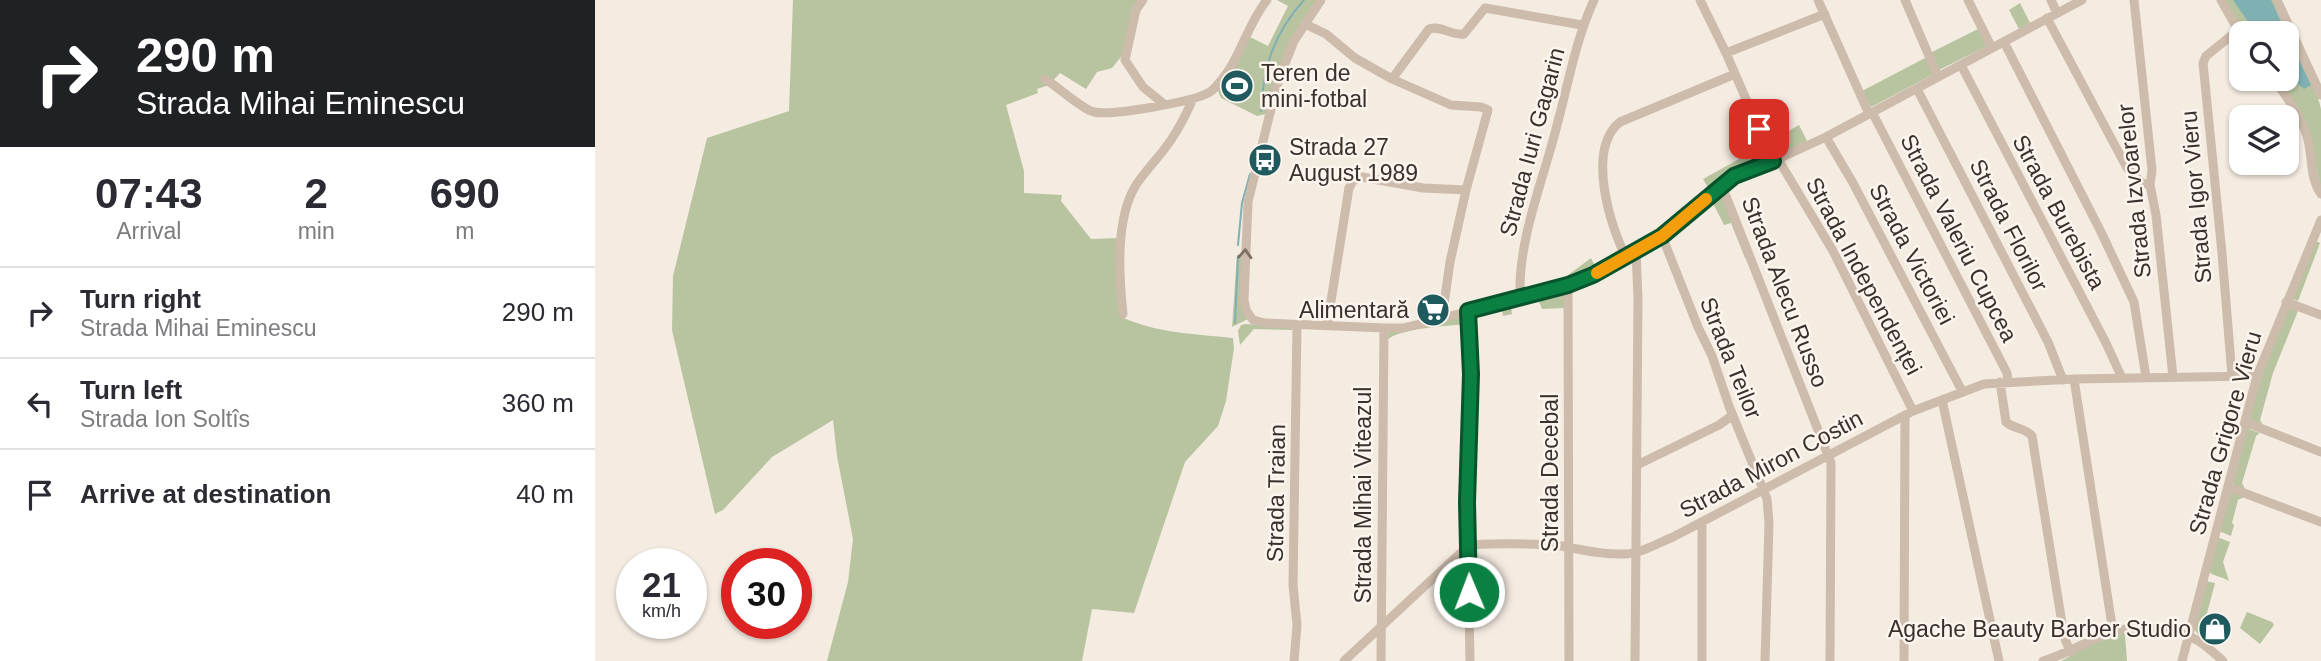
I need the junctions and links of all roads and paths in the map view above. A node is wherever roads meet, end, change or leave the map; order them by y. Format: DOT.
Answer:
graph roads {
  1 [pos="1143,0"];
  2 [pos="1267,0"];
  3 [pos="1321,0"];
  4 [pos="1594,0"];
  5 [pos="1700,0"];
  6 [pos="1818,0"];
  7 [pos="1905,0"];
  8 [pos="1968,0"];
  9 [pos="2051,0"];
  10 [pos="2082,0"];
  11 [pos="2134,0"];
  12 [pos="2221,0"];
  13 [pos="2277,0"];
  14 [pos="2057,13"];
  15 [pos="1825,14"];
  16 [pos="2047,18"];
  17 [pos="2232,21"];
  18 [pos="1305,24"];
  19 [pos="1582,25"];
  20 [pos="2229,41"];
  21 [pos="2004,42"];
  22 [pos="1992,48"];
  23 [pos="1726,53"];
  24 [pos="1961,65"];
  25 [pos="1735,74"];
  26 [pos="1938,77"];
  27 [pos="1045,79"];
  28 [pos="1392,79"];
  29 [pos="1917,89"];
  30 [pos="2282,91"];
  31 [pos="2321,95"];
  32 [pos="1193,99"];
  33 [pos="1164,104"];
  34 [pos="1871,113"];
  35 [pos="1826,137"];
  36 [pos="1775,160"];
  37 [pos="2150,185"];
  38 [pos="1722,186"];
  39 [pos="1466,190"];
  40 [pos="2321,194"];
  41 [pos="2321,220"];
  42 [pos="1662,236"];
  43 [pos="2318,238"];
  44 [pos="1636,252"];
  45 [pos="1626,257"];
  46 [pos="1568,285"];
  47 [pos="1520,298"];
  48 [pos="2287,302"];
  49 [pos="1468,311"];
  50 [pos="1123,314"];
  51 [pos="2321,315"];
  52 [pos="1442,318"];
  53 [pos="1297,325"];
  54 [pos="1327,326"];
  55 [pos="1384,328"];
  56 [pos="2231,376"];
  57 [pos="2257,376"];
  58 [pos="2146,377"];
  59 [pos="2172,377"];
  60 [pos="2122,378"];
  61 [pos="2074,379"];
  62 [pos="2063,380"];
  63 [pos="2004,382"];
  64 [pos="1962,391"];
  65 [pos="1942,400"];
  66 [pos="1909,413"];
  67 [pos="1733,415"];
  68 [pos="2245,422"];
  69 [pos="2321,452"];
  70 [pos="1829,455"];
  71 [pos="1637,465"];
  72 [pos="2228,487"];
  73 [pos="1764,489"];
  74 [pos="1702,522"];
  75 [pos="2321,522"];
  76 [pos="1468,546"];
  77 [pos="1570,549"];
  78 [pos="1637,552"];
  79 [pos="1383,625"];
  80 [pos="2113,632"];
  81 [pos="2188,636"];
  82 [pos="2070,652"];
  83 [pos="2050,660"];
  84 [pos="1294,661"];
  85 [pos="1344,661"];
  86 [pos="1381,661"];
  87 [pos="1470,661"];
  88 [pos="1569,661"];
  89 [pos="1636,661"];
  90 [pos="1702,661"];
  91 [pos="1765,661"];
  92 [pos="1830,661"];
  93 [pos="1904,661"];
  94 [pos="1999,661"];
  95 [pos="2182,661"];
  96 [pos="2224,661"];
  1 -- 33 [label="street"];
  2 -- 32 [label="street"];
  3 -- 18 [label="street"];
  4 -- 19 [label="street, Strada Iuri Gagarin"];
  5 -- 23 [label="street, Strada Independenței"];
  6 -- 15 [label="street, Strada Valeriu Cupcea"];
  7 -- 26 [label="street"];
  8 -- 22 [label="street"];
  9 -- 14 [label="street"];
  10 -- 14 [label="street"];
  11 -- 37 [label="street, Strada Izvoarelor"];
  12 -- 17 [label="street"];
  13 -- 31 [label="street"];
  14 -- 16 [label="street"];
  15 -- 23 [label="street"];
  15 -- 34 [label="street, Strada Valeriu Cupcea"];
  16 -- 21 [label="street"];
  16 -- 37 [label="street"];
  18 -- 28 [label="street"];
  53 -- 18 [label="street, one-way"];
  19 -- 28 [label="street"];
  19 -- 47 [label="street, Strada Iuri Gagarin"];
  20 -- 56 [label="street, Strada Igor Vieru"];
  21 -- 22 [label="street"];
  21 -- 58 [label="street"];
  22 -- 24 [label="street"];
  23 -- 25 [label="street, Strada Independenței"];
  24 -- 26 [label="street"];
  24 -- 60 [label="street, Strada Burebista"];
  25 -- 36 [label="street, Strada Independenței"];
  25 -- 45 [label="street"];
  26 -- 29 [label="street"];
  27 -- 33 [label="street"];
  28 -- 39 [label="street"];
  29 -- 34 [label="street"];
  29 -- 62 [label="street, Strada Florilor"];
  30 -- 40 [label="street"];
  32 -- 33 [label="street"];
  32 -- 50 [label="street"];
  34 -- 35 [label="street"];
  34 -- 63 [label="street, Strada Valeriu Cupcea"];
  35 -- 36 [label="street"];
  35 -- 64 [label="street, Strada Victoriei"];
  36 -- 38 [label="street"];
  36 -- 66 [label="street, Strada Independenței"];
  37 -- 59 [label="street, Strada Izvoarelor"];
  38 -- 42 [label="street"];
  38 -- 70 [label="street, Strada Alecu Russo"];
  39 -- 52 [label="street"];
  39 -- 54 [label="street"];
  41 -- 43 [label="street, Strada Grigore Vieru"];
  42 -- 44 [label="street"];
  42 -- 67 [label="street, Strada Teilor"];
  43 -- 48 [label="street, Strada Grigore Vieru"];
  44 -- 45 [label="street"];
  44 -- 71 [label="street"];
  45 -- 46 [label="street"];
  46 -- 47 [label="street"];
  46 -- 77 [label="street, Strada Decebal"];
  47 -- 49 [label="street"];
  48 -- 51 [label="street"];
  48 -- 57 [label="street, Strada Grigore Vieru"];
  49 -- 52 [label="street"];
  49 -- 76 [label="street"];
  52 -- 55 [label="street"];
  53 -- 54 [label="street"];
  53 -- 84 [label="street, Strada Traian"];
  54 -- 55 [label="street"];
  55 -- 79 [label="street, Strada Mihai Viteazul"];
  56 -- 57 [label="street, Strada Miron Costin"];
  56 -- 59 [label="street, Strada Miron Costin"];
  57 -- 68 [label="street, Strada Grigore Vieru"];
  58 -- 59 [label="street, Strada Miron Costin"];
  58 -- 60 [label="street, Strada Miron Costin"];
  60 -- 61 [label="street, Strada Miron Costin"];
  61 -- 62 [label="street, Strada Miron Costin"];
  61 -- 80 [label="street"];
  62 -- 63 [label="street, Strada Miron Costin"];
  63 -- 64 [label="street, Strada Miron Costin"];
  63 -- 82 [label="street, Strada Valeriu Cupcea"];
  64 -- 65 [label="street, Strada Miron Costin"];
  65 -- 66 [label="street, Strada Miron Costin"];
  65 -- 94 [label="street"];
  66 -- 70 [label="street, Strada Miron Costin"];
  66 -- 93 [label="street, Strada Independenței"];
  67 -- 71 [label="street"];
  67 -- 73 [label="street, Strada Teilor"];
  68 -- 69 [label="street"];
  68 -- 72 [label="street, Strada Grigore Vieru"];
  70 -- 73 [label="street, Strada Miron Costin"];
  70 -- 92 [label="street, Strada Alecu Russo"];
  71 -- 78 [label="street"];
  72 -- 75 [label="street"];
  72 -- 81 [label="street, Strada Grigore Vieru"];
  73 -- 74 [label="street, Strada Miron Costin"];
  73 -- 91 [label="street, Strada Teilor"];
  74 -- 78 [label="street, Strada Miron Costin"];
  74 -- 90 [label="street"];
  76 -- 77 [label="street, Strada Miron Costin"];
  76 -- 79 [label="street"];
  76 -- 87 [label="street"];
  77 -- 78 [label="street, Strada Miron Costin"];
  77 -- 88 [label="street, Strada Decebal"];
  78 -- 89 [label="street"];
  79 -- 85 [label="street"];
  79 -- 86 [label="street, Strada Mihai Viteazul"];
  80 -- 81 [label="street"];
  80 -- 82 [label="street"];
  81 -- 95 [label="street, Strada Grigore Vieru"];
  81 -- 96 [label="street"];
  82 -- 83 [label="street"];
}
